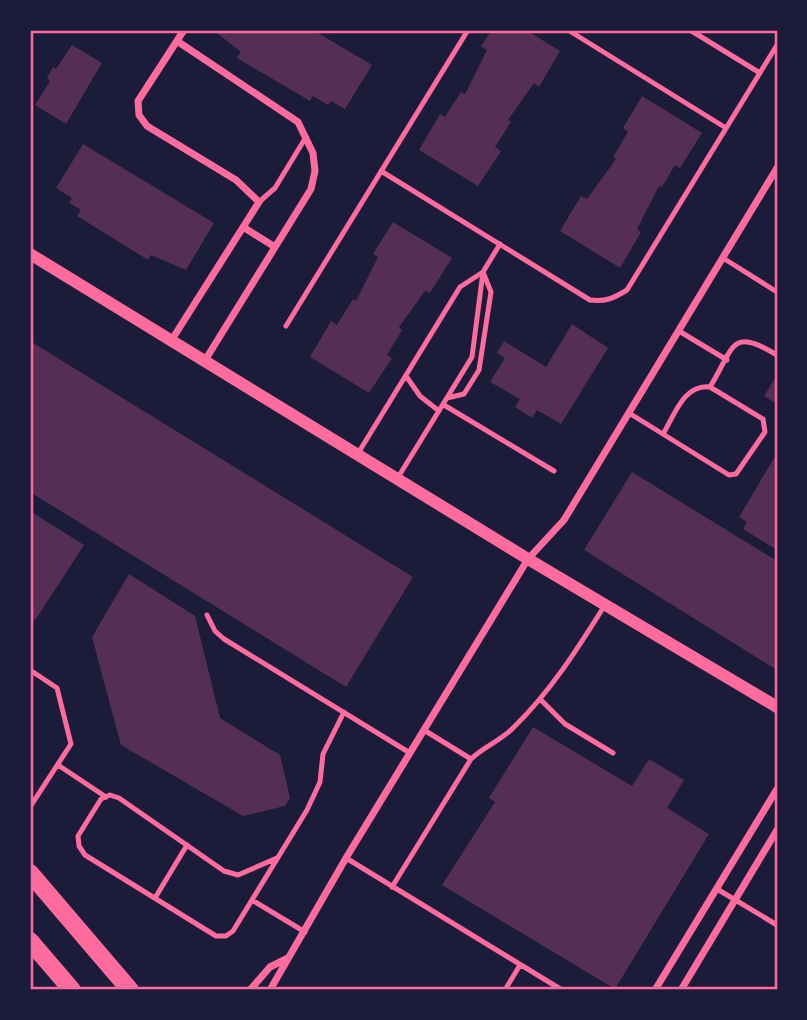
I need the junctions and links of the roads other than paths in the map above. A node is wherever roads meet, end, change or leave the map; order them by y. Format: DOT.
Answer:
graph roads {
  1 [pos="184,30"];
  2 [pos="468,30"];
  3 [pos="568,30"];
  4 [pos="690,30"];
  5 [pos="177,41"];
  6 [pos="777,45"];
  7 [pos="760,73"];
  8 [pos="726,128"];
  9 [pos="306,137"];
  10 [pos="777,168"];
  11 [pos="381,171"];
  12 [pos="259,202"];
  13 [pos="243,228"];
  14 [pos="500,244"];
  15 [pos="275,247"];
  16 [pos="30,254"];
  17 [pos="723,258"];
  18 [pos="483,272"];
  19 [pos="777,292"];
  20 [pos="286,326"];
  21 [pos="679,331"];
  22 [pos="171,341"];
  23 [pos="777,355"];
  24 [pos="727,360"];
  25 [pos="204,362"];
  26 [pos="406,376"];
  27 [pos="710,387"];
  28 [pos="445,402"];
  29 [pos="439,411"];
  30 [pos="629,413"];
  31 [pos="663,434"];
  32 [pos="357,455"];
  33 [pos="554,471"];
  34 [pos="397,479"];
  35 [pos="528,559"];
  36 [pos="606,603"];
  37 [pos="207,615"];
  38 [pos="30,670"];
  39 [pos="540,699"];
  40 [pos="777,707"];
  41 [pos="344,712"];
  42 [pos="424,730"];
  43 [pos="410,753"];
  44 [pos="614,754"];
  45 [pos="471,759"];
  46 [pos="58,765"];
  47 [pos="777,789"];
  48 [pos="106,797"];
  49 [pos="30,807"];
  50 [pos="777,830"];
  51 [pos="187,845"];
  52 [pos="277,858"];
  53 [pos="346,858"];
  54 [pos="30,873"];
  55 [pos="392,887"];
  56 [pos="717,889"];
  57 [pos="155,898"];
  58 [pos="252,900"];
  59 [pos="735,900"];
  60 [pos="777,925"];
  61 [pos="305,932"];
  62 [pos="30,941"];
  63 [pos="288,958"];
  64 [pos="520,965"];
  65 [pos="72,990"];
  66 [pos="130,990"];
  67 [pos="250,990"];
  68 [pos="270,990"];
  69 [pos="505,990"];
  70 [pos="562,990"];
  71 [pos="655,990"];
  72 [pos="681,990"];
  1 -- 5 [label="street"];
  2 -- 11 [label="lane"];
  3 -- 8 [label="lane"];
  4 -- 7 [label="lane"];
  5 -- 9 [label="street"];
  5 -- 12 [label="street"];
  6 -- 7 [label="lane"];
  7 -- 8 [label="lane"];
  8 -- 14 [label="lane"];
  9 -- 12 [label="lane"];
  9 -- 15 [label="street"];
  10 -- 17 [label="street"];
  11 -- 14 [label="lane"];
  11 -- 20 [label="lane"];
  12 -- 13 [label="street"];
  13 -- 15 [label="street"];
  13 -- 22 [label="street"];
  14 -- 18 [label="lane"];
  15 -- 25 [label="street"];
  16 -- 22 [label="street"];
  17 -- 19 [label="lane"];
  17 -- 21 [label="street"];
  18 -- 26 [label="lane"];
  18 -- 28 [label="lane"];
  18 -- 28 [label="lane"];
  21 -- 24 [label="lane"];
  21 -- 30 [label="street"];
  22 -- 25 [label="street"];
  23 -- 24 [label="lane"];
  24 -- 27 [label="lane"];
  25 -- 32 [label="street"];
  26 -- 29 [label="lane"];
  26 -- 32 [label="lane"];
  27 -- 31 [label="lane"];
  27 -- 31 [label="lane"];
  28 -- 29 [label="lane"];
  28 -- 33 [label="lane"];
  29 -- 34 [label="lane"];
  30 -- 31 [label="lane"];
  30 -- 35 [label="street"];
  32 -- 34 [label="street"];
  34 -- 35 [label="street"];
  35 -- 36 [label="street"];
  35 -- 42 [label="street"];
  36 -- 39 [label="lane"];
  36 -- 40 [label="street"];
  37 -- 41 [label="lane"];
  38 -- 46 [label="lane"];
  39 -- 44 [label="lane"];
  39 -- 45 [label="lane"];
  41 -- 43 [label="lane"];
  41 -- 52 [label="lane"];
  42 -- 43 [label="street"];
  42 -- 45 [label="lane"];
  43 -- 53 [label="street"];
  45 -- 55 [label="lane"];
  46 -- 48 [label="lane"];
  46 -- 49 [label="lane"];
  47 -- 56 [label="street"];
  48 -- 51 [label="lane"];
  48 -- 57 [label="lane"];
  50 -- 59 [label="street"];
  51 -- 52 [label="lane"];
  51 -- 57 [label="lane"];
  52 -- 58 [label="lane"];
  53 -- 55 [label="lane"];
  53 -- 61 [label="street"];
  54 -- 66 [label="main road"];
  55 -- 64 [label="lane"];
  56 -- 59 [label="lane"];
  56 -- 71 [label="street"];
  57 -- 58 [label="lane"];
  58 -- 61 [label="lane"];
  59 -- 60 [label="lane"];
  59 -- 72 [label="street"];
  61 -- 63 [label="street"];
  62 -- 65 [label="main road"];
  63 -- 67 [label="street"];
  63 -- 68 [label="street"];
  64 -- 69 [label="lane"];
  64 -- 70 [label="lane"];
}
